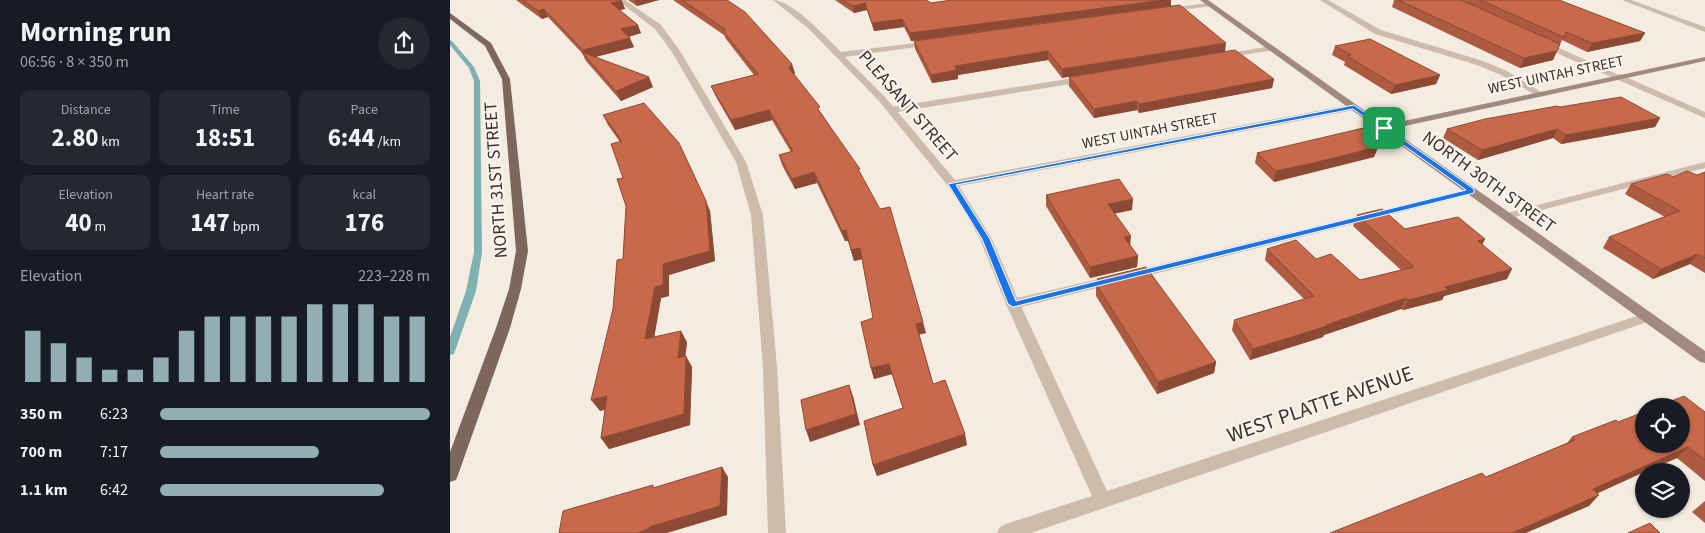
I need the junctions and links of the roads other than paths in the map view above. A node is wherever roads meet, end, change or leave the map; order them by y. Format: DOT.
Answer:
graph roads {
  1 [pos="620,0"];
  2 [pos="776,0"];
  3 [pos="1323,0"];
  4 [pos="1625,0"];
  5 [pos="1206,2"];
  6 [pos="1160,12"];
  7 [pos="450,15"];
  8 [pos="1705,30"];
  9 [pos="1530,38"];
  10 [pos="942,41"];
  11 [pos="1271,48"];
  12 [pos="840,55"];
  13 [pos="1219,57"];
  14 [pos="1705,59"];
  15 [pos="1093,77"];
  16 [pos="1619,77"];
  17 [pos="1540,94"];
  18 [pos="1354,107"];
  19 [pos="892,110"];
  20 [pos="1705,115"];
  21 [pos="1384,128"];
  22 [pos="1705,165"];
  23 [pos="952,184"];
  24 [pos="1472,191"];
  25 [pos="1507,216"];
  26 [pos="1013,304"];
  27 [pos="1648,317"];
  28 [pos="1702,354"];
  29 [pos="450,475"];
  30 [pos="1103,500"];
  31 [pos="777,533"];
  32 [pos="1006,533"];
  1 -- 31 [label="street"];
  2 -- 12 [label="street, PLEASANT STREET"];
  3 -- 17 [label="street"];
  4 -- 8 [label="street"];
  5 -- 6 [label="street"];
  5 -- 11 [label="main road, NORTH 30TH STREET"];
  7 -- 29 [label="main road, NORTH 31ST STREET"];
  9 -- 16 [label="street"];
  10 -- 12 [label="street"];
  11 -- 13 [label="street"];
  11 -- 18 [label="main road, NORTH 30TH STREET"];
  12 -- 19 [label="street, PLEASANT STREET"];
  14 -- 16 [label="main road, WEST UINTAH STREET"];
  15 -- 19 [label="street"];
  16 -- 17 [label="main road, WEST UINTAH STREET"];
  16 -- 20 [label="street"];
  17 -- 21 [label="main road, WEST UINTAH STREET"];
  18 -- 21 [label="main road, NORTH 30TH STREET"];
  18 -- 23 [label="street, WEST UINTAH STREET"];
  19 -- 23 [label="street, PLEASANT STREET"];
  21 -- 24 [label="main road, NORTH 30TH STREET"];
  22 -- 25 [label="street"];
  23 -- 26 [label="street, PLEASANT STREET"];
  24 -- 25 [label="main road, NORTH 30TH STREET"];
  24 -- 26 [label="street"];
  25 -- 27 [label="main road, NORTH 30TH STREET"];
  26 -- 30 [label="street, PLEASANT STREET"];
  27 -- 28 [label="main road, NORTH 30TH STREET"];
  27 -- 30 [label="street, WEST PLATTE AVENUE"];
  30 -- 32 [label="street, WEST PLATTE AVENUE"];
}
